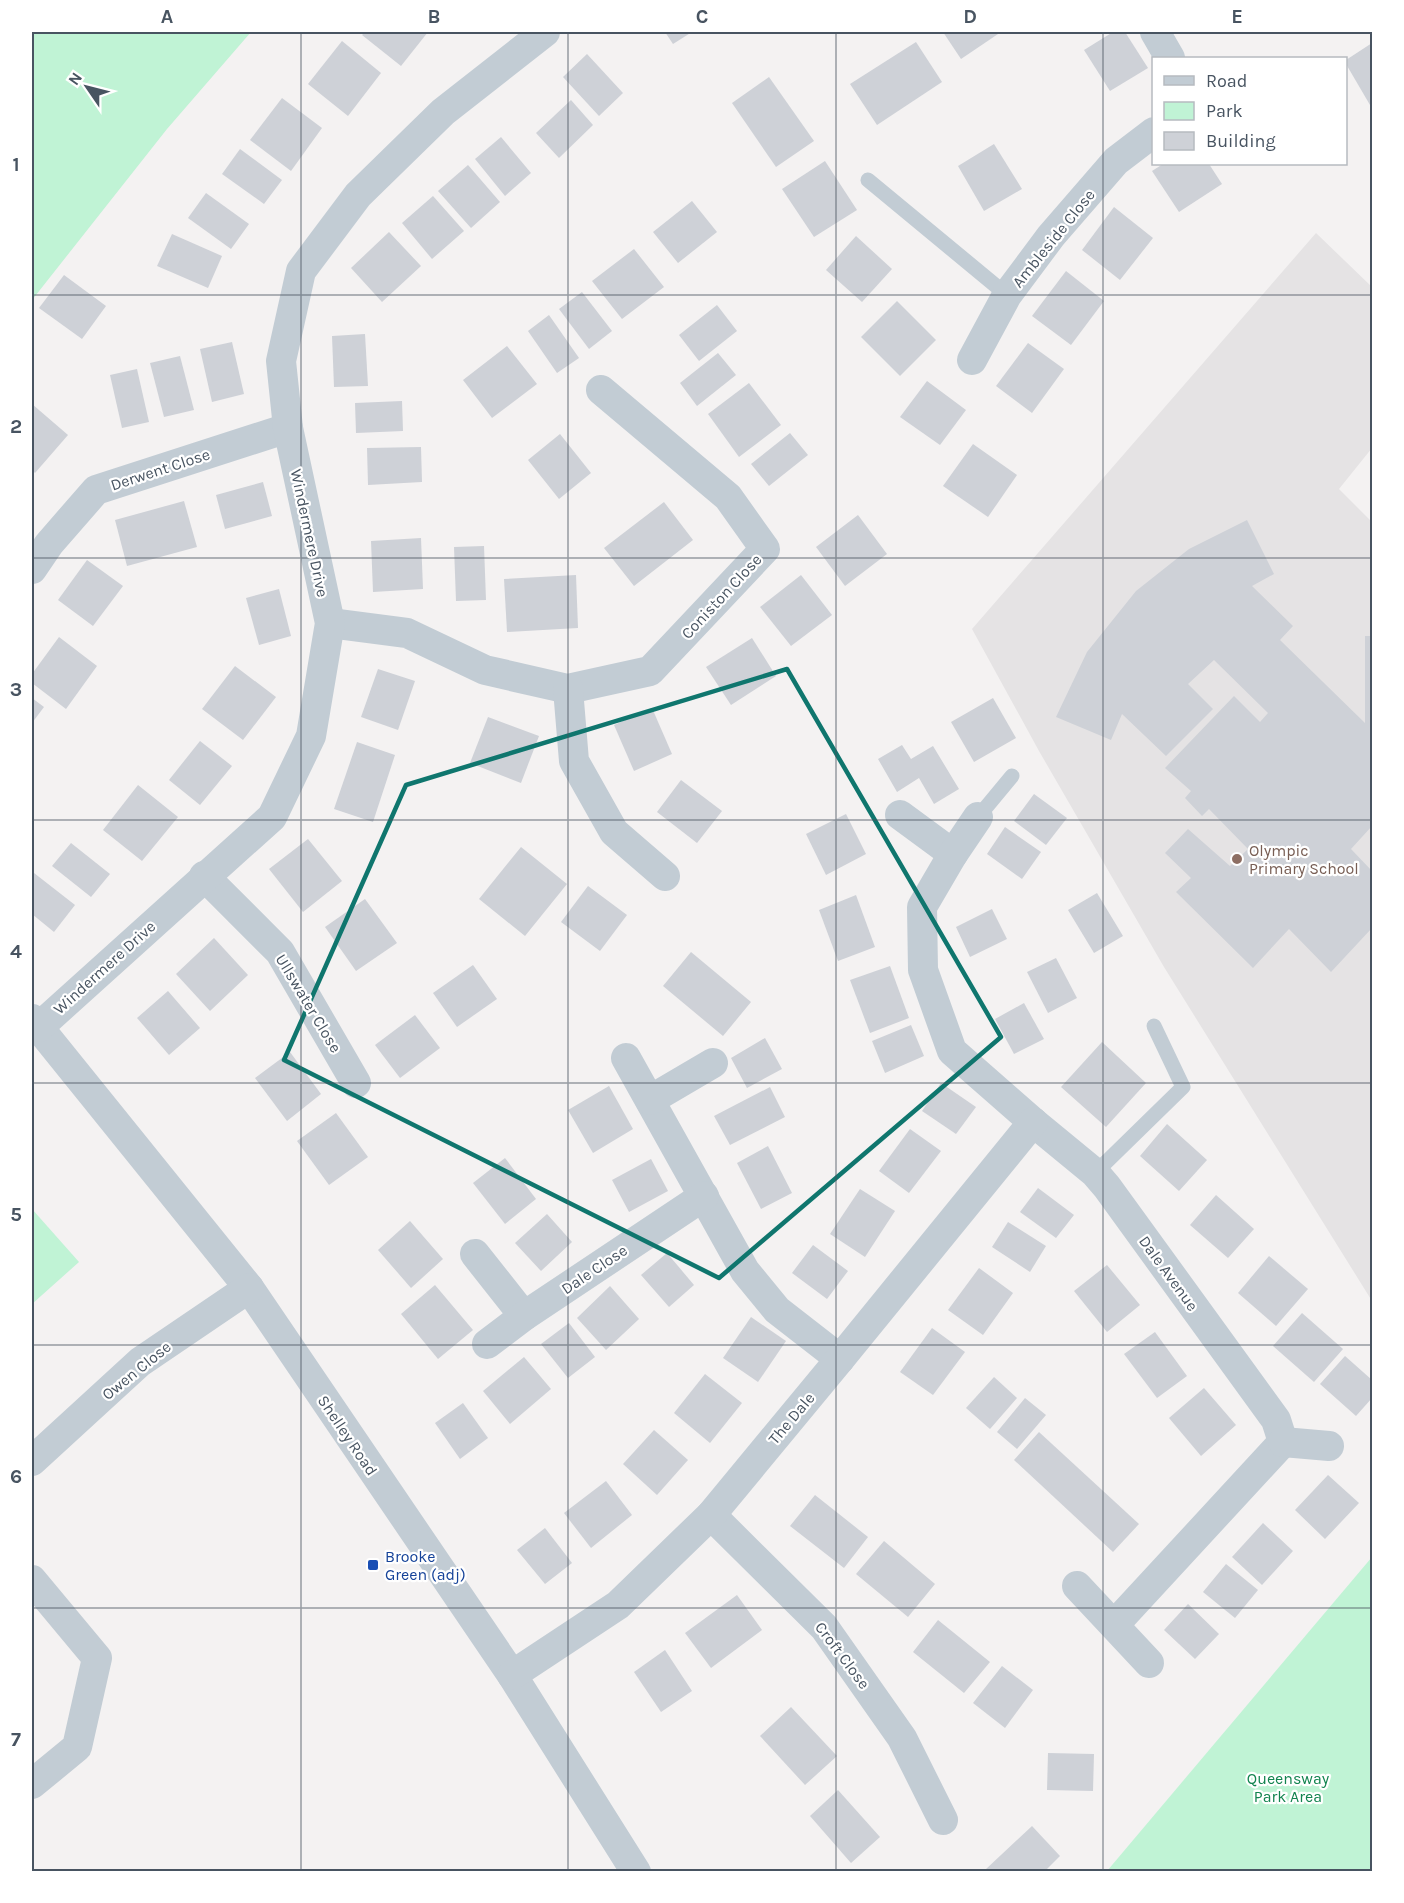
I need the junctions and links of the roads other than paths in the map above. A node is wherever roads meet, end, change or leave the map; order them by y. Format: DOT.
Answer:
graph roads {
  1 [pos="545,32"];
  2 [pos="1155,32"];
  3 [pos="1169,57"];
  4 [pos="1152,134"];
  5 [pos="868,180"];
  6 [pos="1007,295"];
  7 [pos="972,360"];
  8 [pos="601,390"];
  9 [pos="288,428"];
  10 [pos="32,569"];
  11 [pos="330,623"];
  12 [pos="568,689"];
  13 [pos="1012,776"];
  14 [pos="900,815"];
  15 [pos="978,817"];
  16 [pos="953,854"];
  17 [pos="204,876"];
  18 [pos="665,876"];
  19 [pos="35,1023"];
  20 [pos="1154,1026"];
  21 [pos="627,1058"];
  22 [pos="713,1063"];
  23 [pos="356,1083"];
  24 [pos="650,1100"];
  25 [pos="1033,1122"];
  26 [pos="1095,1173"];
  27 [pos="704,1196"];
  28 [pos="475,1254"];
  29 [pos="249,1288"];
  30 [pos="524,1316"];
  31 [pos="487,1344"];
  32 [pos="840,1359"];
  33 [pos="1283,1442"];
  34 [pos="1329,1446"];
  35 [pos="32,1461"];
  36 [pos="711,1515"];
  37 [pos="32,1580"];
  38 [pos="1077,1586"];
  39 [pos="1114,1625"];
  40 [pos="1149,1664"];
  41 [pos="512,1675"];
  42 [pos="32,1784"];
  43 [pos="943,1820"];
  44 [pos="636,1872"];
  1 -- 9 [label="street, Windermere Drive"];
  2 -- 3 [label="street"];
  4 -- 6 [label="street, Ambleside Close"];
  5 -- 6 [label="lane"];
  6 -- 7 [label="street, Ambleside Close"];
  8 -- 12 [label="street, Coniston Close"];
  9 -- 10 [label="street, Derwent Close"];
  9 -- 11 [label="street, Windermere Drive"];
  11 -- 12 [label="street, Coniston Close"];
  11 -- 17 [label="street, Windermere Drive"];
  12 -- 18 [label="street"];
  13 -- 15 [label="lane"];
  14 -- 16 [label="street"];
  15 -- 16 [label="street, Dale Avenue"];
  16 -- 25 [label="street, Dale Avenue"];
  17 -- 19 [label="street, Windermere Drive"];
  17 -- 23 [label="street, Ullswater Close"];
  19 -- 29 [label="street, Shelley Road"];
  20 -- 26 [label="lane"];
  21 -- 24 [label="street"];
  22 -- 24 [label="street"];
  24 -- 27 [label="street"];
  25 -- 26 [label="street, Dale Avenue"];
  25 -- 32 [label="street, The Dale"];
  26 -- 33 [label="street, Dale Avenue"];
  27 -- 30 [label="street, Dale Close"];
  27 -- 32 [label="street"];
  28 -- 30 [label="street"];
  29 -- 35 [label="street, Owen Close"];
  29 -- 41 [label="street, Shelley Road"];
  30 -- 31 [label="street, Dale Close"];
  32 -- 36 [label="street, The Dale"];
  33 -- 34 [label="street"];
  33 -- 39 [label="street"];
  36 -- 41 [label="street, The Dale"];
  36 -- 43 [label="street, Croft Close"];
  37 -- 42 [label="street"];
  38 -- 39 [label="street"];
  39 -- 40 [label="street"];
  41 -- 44 [label="street, Shelley Road"];
}
